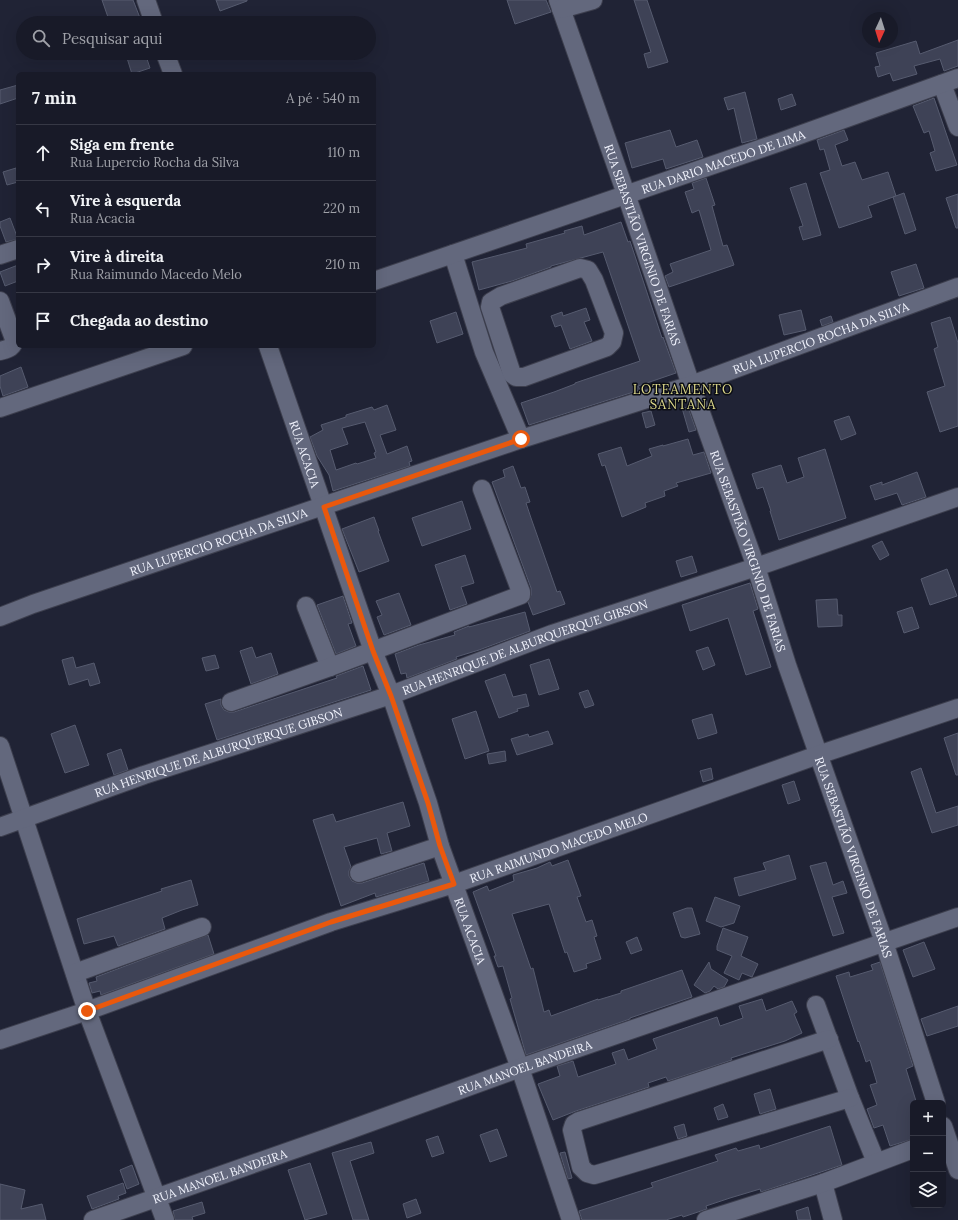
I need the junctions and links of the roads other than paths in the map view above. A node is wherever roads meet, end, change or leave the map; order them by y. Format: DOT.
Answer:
graph roads {
  1 [pos="146,0"];
  2 [pos="593,0"];
  3 [pos="559,5"];
  4 [pos="152,16"];
  5 [pos="168,60"];
  6 [pos="172,72"];
  7 [pos="950,81"];
  8 [pos="958,127"];
  9 [pos="626,194"];
  10 [pos="16,250"];
  11 [pos="453,254"];
  12 [pos="0,255"];
  13 [pos="376,280"];
  14 [pos="958,287"];
  15 [pos="0,300"];
  16 [pos="502,343"];
  17 [pos="177,348"];
  18 [pos="269,348"];
  19 [pos="0,351"];
  20 [pos="484,352"];
  21 [pos="690,384"];
  22 [pos="0,408"];
  23 [pos="521,439"];
  24 [pos="482,489"];
  25 [pos="958,497"];
  26 [pos="324,507"];
  27 [pos="756,567"];
  28 [pos="306,606"];
  29 [pos="0,617"];
  30 [pos="373,651"];
  31 [pos="330,667"];
  32 [pos="391,696"];
  33 [pos="231,702"];
  34 [pos="958,708"];
  35 [pos="0,746"];
  36 [pos="818,755"];
  37 [pos="24,819"];
  38 [pos="0,827"];
  39 [pos="440,846"];
  40 [pos="359,874"];
  41 [pos="454,884"];
  42 [pos="958,917"];
  43 [pos="202,927"];
  44 [pos="884,942"];
  45 [pos="74,973"];
  46 [pos="816,1005"];
  47 [pos="87,1011"];
  48 [pos="829,1039"];
  49 [pos="0,1040"];
  50 [pos="520,1068"];
  51 [pos="850,1098"];
  52 [pos="935,1100"];
  53 [pos="948,1133"];
  54 [pos="910,1150"];
  55 [pos="876,1162"];
  56 [pos="958,1170"];
  57 [pos="823,1183"];
  58 [pos="157,1197"];
  59 [pos="93,1220"];
  60 [pos="165,1220"];
  61 [pos="571,1220"];
  62 [pos="706,1220"];
  63 [pos="833,1220"];
  1 -- 4 [label="street"];
  2 -- 3 [label="street"];
  3 -- 9 [label="street, RUA SEBASTIÃO VIRGINIO DE FARIAS"];
  5 -- 6 [label="street"];
  7 -- 8 [label="street"];
  7 -- 9 [label="street, RUA DARIO MACEDO DE LIMA"];
  9 -- 11 [label="street, RUA DARIO MACEDO DE LIMA"];
  9 -- 21 [label="street, RUA SEBASTIÃO VIRGINIO DE FARIAS"];
  10 -- 12 [label="street"];
  11 -- 13 [label="street, RUA DARIO MACEDO DE LIMA"];
  11 -- 20 [label="street"];
  14 -- 21 [label="street, RUA LUPERCIO ROCHA DA SILVA"];
  15 -- 19 [label="street"];
  16 -- 16 [label="street"];
  16 -- 20 [label="street"];
  17 -- 22 [label="street"];
  18 -- 26 [label="street, RUA ACACIA"];
  20 -- 23 [label="street"];
  21 -- 23 [label="street, RUA LUPERCIO ROCHA DA SILVA"];
  21 -- 27 [label="street, RUA SEBASTIÃO VIRGINIO DE FARIAS"];
  23 -- 26 [label="street, RUA LUPERCIO ROCHA DA SILVA"];
  24 -- 30 [label="street"];
  25 -- 27 [label="street, RUA HENRIQUE DE ALBURQUERQUE GIBSON"];
  26 -- 29 [label="street, RUA LUPERCIO ROCHA DA SILVA"];
  26 -- 30 [label="street, RUA ACACIA"];
  27 -- 32 [label="street, RUA HENRIQUE DE ALBURQUERQUE GIBSON"];
  27 -- 36 [label="street, RUA SEBASTIÃO VIRGINIO DE FARIAS"];
  28 -- 31 [label="street"];
  30 -- 31 [label="street"];
  30 -- 32 [label="street, RUA ACACIA"];
  31 -- 33 [label="street"];
  32 -- 37 [label="street, RUA HENRIQUE DE ALBURQUERQUE GIBSON"];
  32 -- 39 [label="street, RUA ACACIA"];
  34 -- 36 [label="street, RUA RAIMUNDO MACEDO MELO"];
  35 -- 37 [label="street"];
  36 -- 41 [label="street, RUA RAIMUNDO MACEDO MELO"];
  36 -- 44 [label="street, RUA SEBASTIÃO VIRGINIO DE FARIAS"];
  37 -- 38 [label="street, RUA HENRIQUE DE ALBURQUERQUE GIBSON"];
  37 -- 45 [label="street"];
  39 -- 40 [label="street"];
  39 -- 41 [label="street, RUA ACACIA"];
  41 -- 47 [label="street, RUA RAIMUNDO MACEDO MELO"];
  41 -- 50 [label="street, RUA ACACIA"];
  42 -- 44 [label="street, RUA MANOEL BANDEIRA"];
  43 -- 45 [label="street"];
  44 -- 50 [label="street, RUA MANOEL BANDEIRA"];
  44 -- 52 [label="street, RUA SEBASTIÃO VIRGINIO DE FARIAS"];
  45 -- 47 [label="street"];
  46 -- 48 [label="street"];
  47 -- 49 [label="street, RUA RAIMUNDO MACEDO MELO"];
  47 -- 58 [label="street"];
  48 -- 51 [label="street"];
  48 -- 51 [label="street"];
  50 -- 58 [label="street, RUA MANOEL BANDEIRA"];
  50 -- 61 [label="street, RUA ACACIA"];
  51 -- 55 [label="street"];
  53 -- 56 [label="street"];
  54 -- 55 [label="street"];
  55 -- 57 [label="street"];
  57 -- 62 [label="street"];
  57 -- 63 [label="street"];
  58 -- 59 [label="street, RUA MANOEL BANDEIRA"];
  58 -- 60 [label="street"];
}
